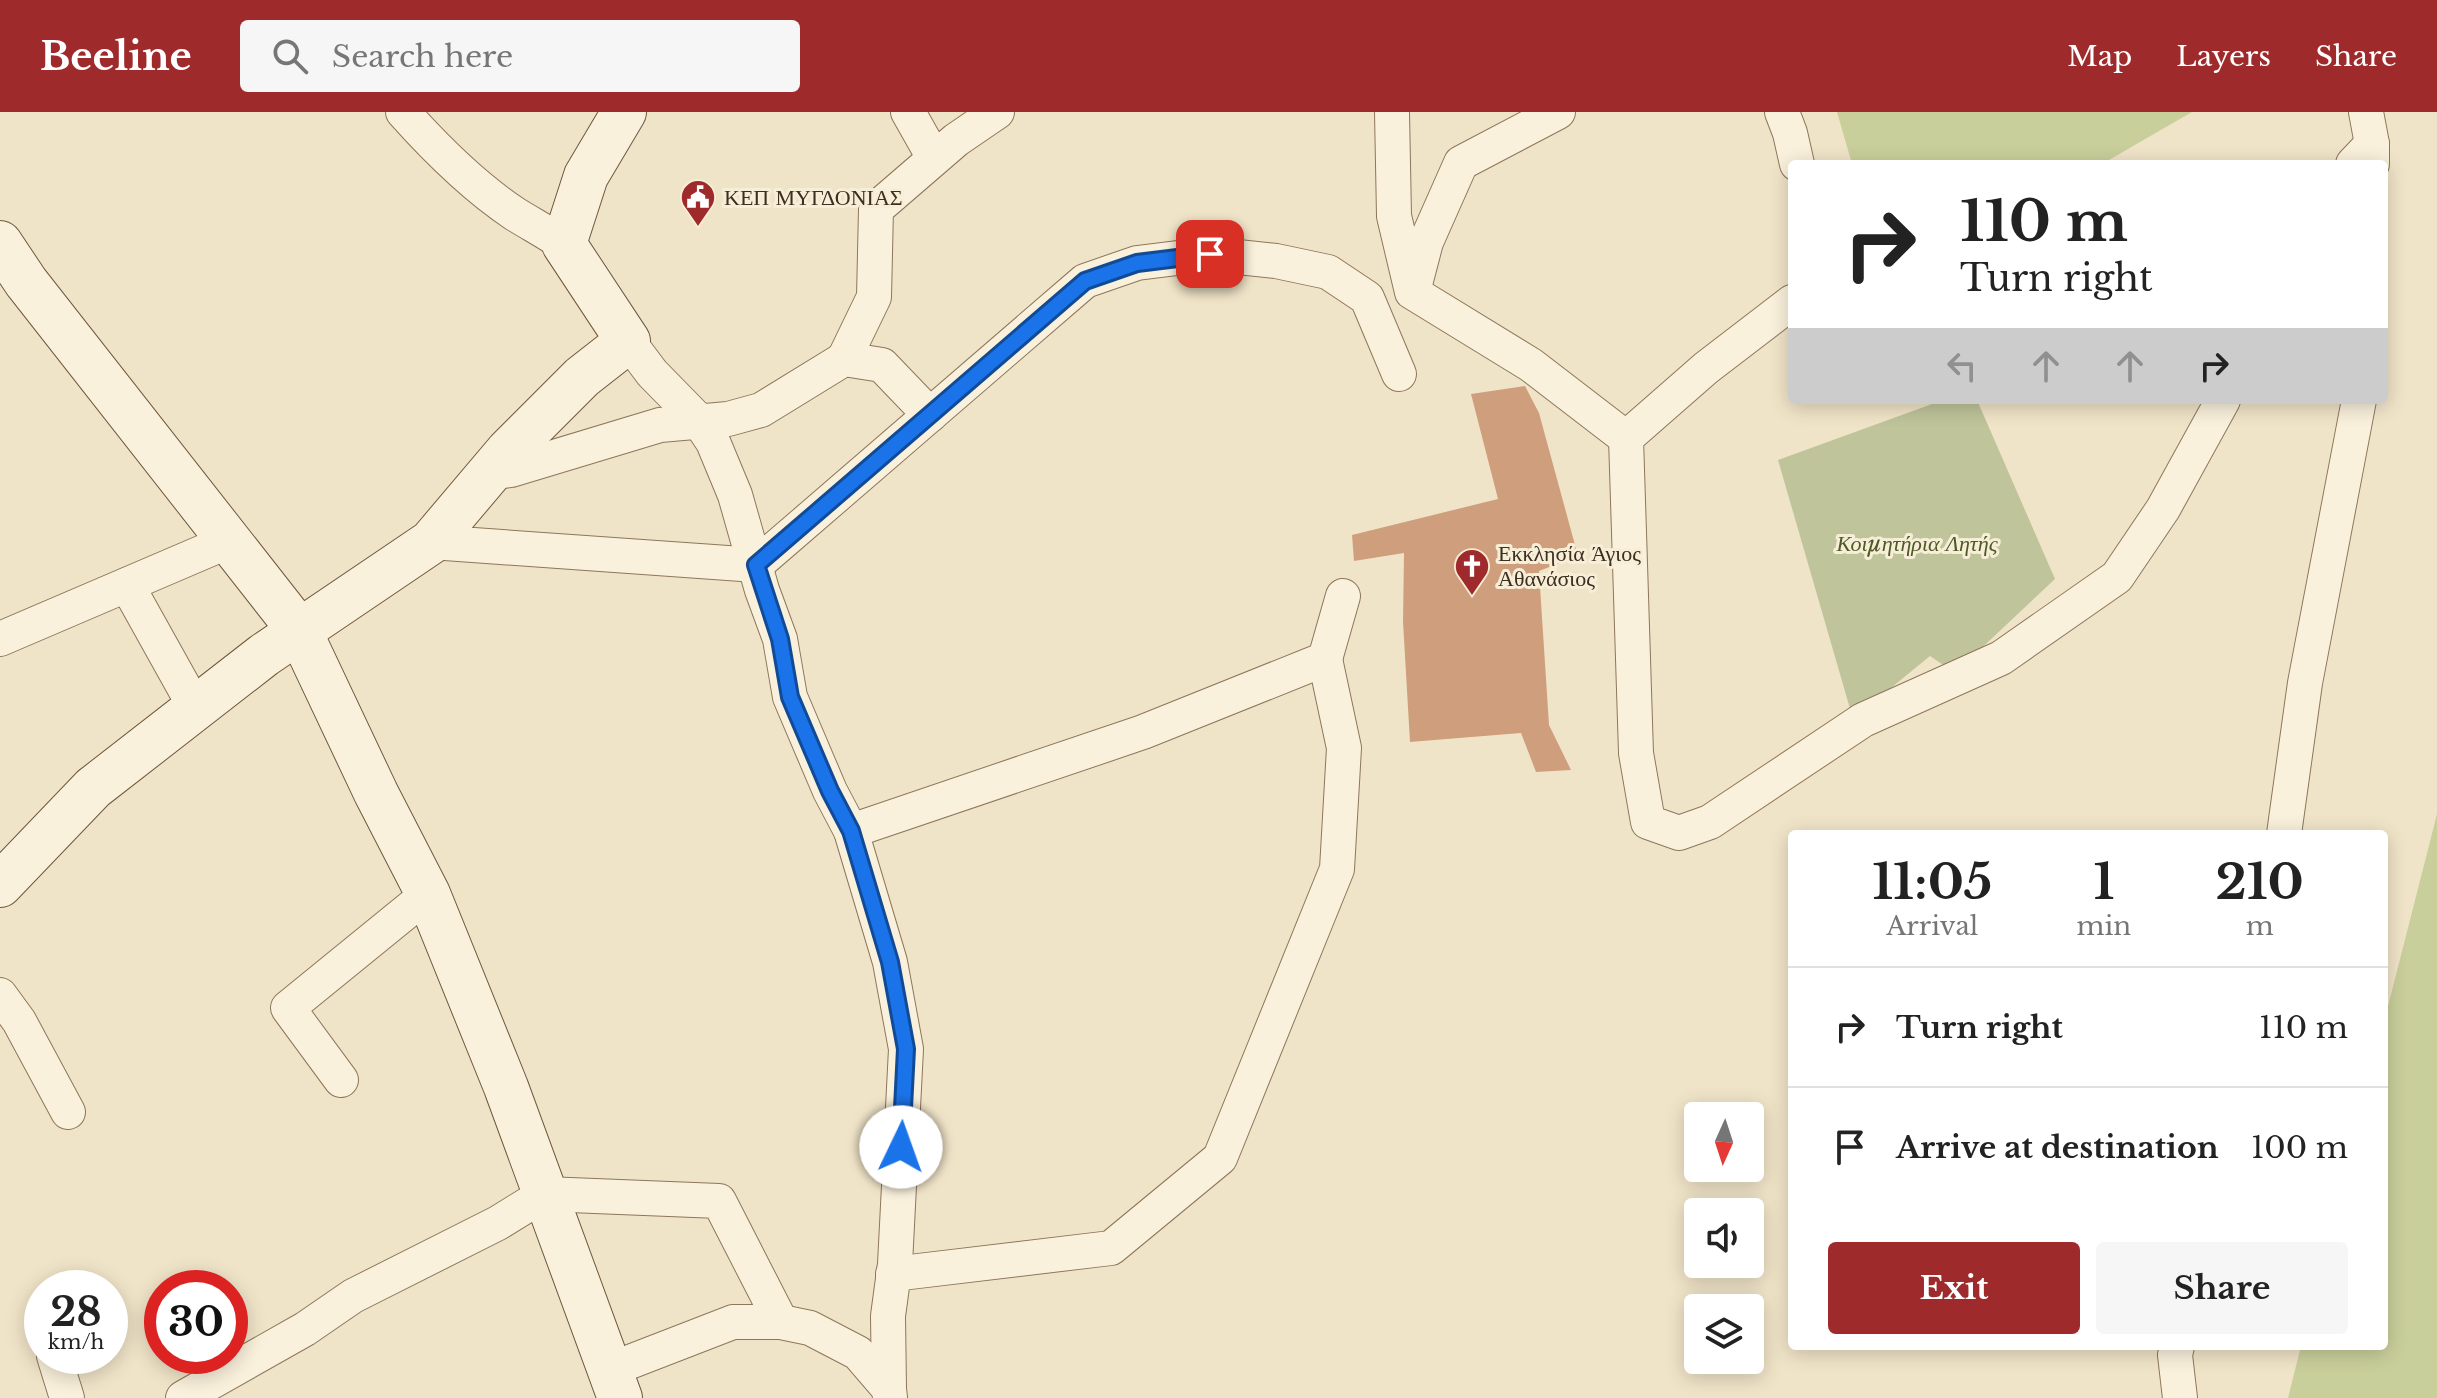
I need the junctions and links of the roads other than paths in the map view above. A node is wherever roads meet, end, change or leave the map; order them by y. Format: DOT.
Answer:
graph roads {
  1 [pos="403,112"];
  2 [pos="624,112"];
  3 [pos="908,112"];
  4 [pos="997,112"];
  5 [pos="1392,112"];
  6 [pos="1558,112"];
  7 [pos="1782,112"];
  8 [pos="934,158"];
  9 [pos="1796,160"];
  10 [pos="0,243"];
  11 [pos="564,244"];
  12 [pos="1412,292"];
  13 [pos="1788,305"];
  14 [pos="628,341"];
  15 [pos="844,359"];
  16 [pos="1399,374"];
  17 [pos="2221,404"];
  18 [pos="2358,404"];
  19 [pos="930,415"];
  20 [pos="699,421"];
  21 [pos="1626,438"];
  22 [pos="487,473"];
  23 [pos="229,541"];
  24 [pos="431,542"];
  25 [pos="756,565"];
  26 [pos="127,585"];
  27 [pos="1343,596"];
  28 [pos="299,630"];
  29 [pos="0,639"];
  30 [pos="1325,659"];
  31 [pos="195,707"];
  32 [pos="2285,830"];
  33 [pos="851,831"];
  34 [pos="0,885"];
  35 [pos="428,894"];
  36 [pos="0,995"];
  37 [pos="341,1080"];
  38 [pos="68,1112"];
  39 [pos="545,1194"];
  40 [pos="893,1274"];
  41 [pos="781,1322"];
  42 [pos="2176,1350"];
  43 [pos="60,1374"];
  44 [pos="615,1384"];
  45 [pos="890,1394"];
  46 [pos="67,1398"];
  47 [pos="183,1398"];
  48 [pos="2180,1398"];
  1 -- 11 [label="street"];
  2 -- 11 [label="street"];
  3 -- 8 [label="street"];
  4 -- 8 [label="street"];
  5 -- 12 [label="street"];
  6 -- 12 [label="street"];
  7 -- 9 [label="street"];
  8 -- 15 [label="street"];
  10 -- 23 [label="street"];
  11 -- 14 [label="street"];
  12 -- 21 [label="street"];
  13 -- 21 [label="street"];
  14 -- 20 [label="street"];
  14 -- 22 [label="street"];
  15 -- 19 [label="street"];
  15 -- 20 [label="street"];
  16 -- 19 [label="street"];
  17 -- 21 [label="street"];
  18 -- 32 [label="street"];
  19 -- 25 [label="street"];
  20 -- 22 [label="street"];
  20 -- 25 [label="street"];
  22 -- 24 [label="street"];
  23 -- 26 [label="street"];
  23 -- 28 [label="street"];
  24 -- 25 [label="street"];
  24 -- 28 [label="street"];
  25 -- 33 [label="street"];
  26 -- 29 [label="street"];
  26 -- 31 [label="street"];
  27 -- 30 [label="street"];
  28 -- 31 [label="street"];
  28 -- 35 [label="street"];
  30 -- 33 [label="street"];
  30 -- 40 [label="street"];
  31 -- 34 [label="street"];
  33 -- 40 [label="street"];
  35 -- 37 [label="street"];
  35 -- 39 [label="street"];
  36 -- 38 [label="street"];
  39 -- 41 [label="street"];
  39 -- 44 [label="street"];
  39 -- 47 [label="street"];
  40 -- 45 [label="street"];
  41 -- 44 [label="street"];
  41 -- 45 [label="street"];
  42 -- 48 [label="street"];
  43 -- 46 [label="street"];
}
